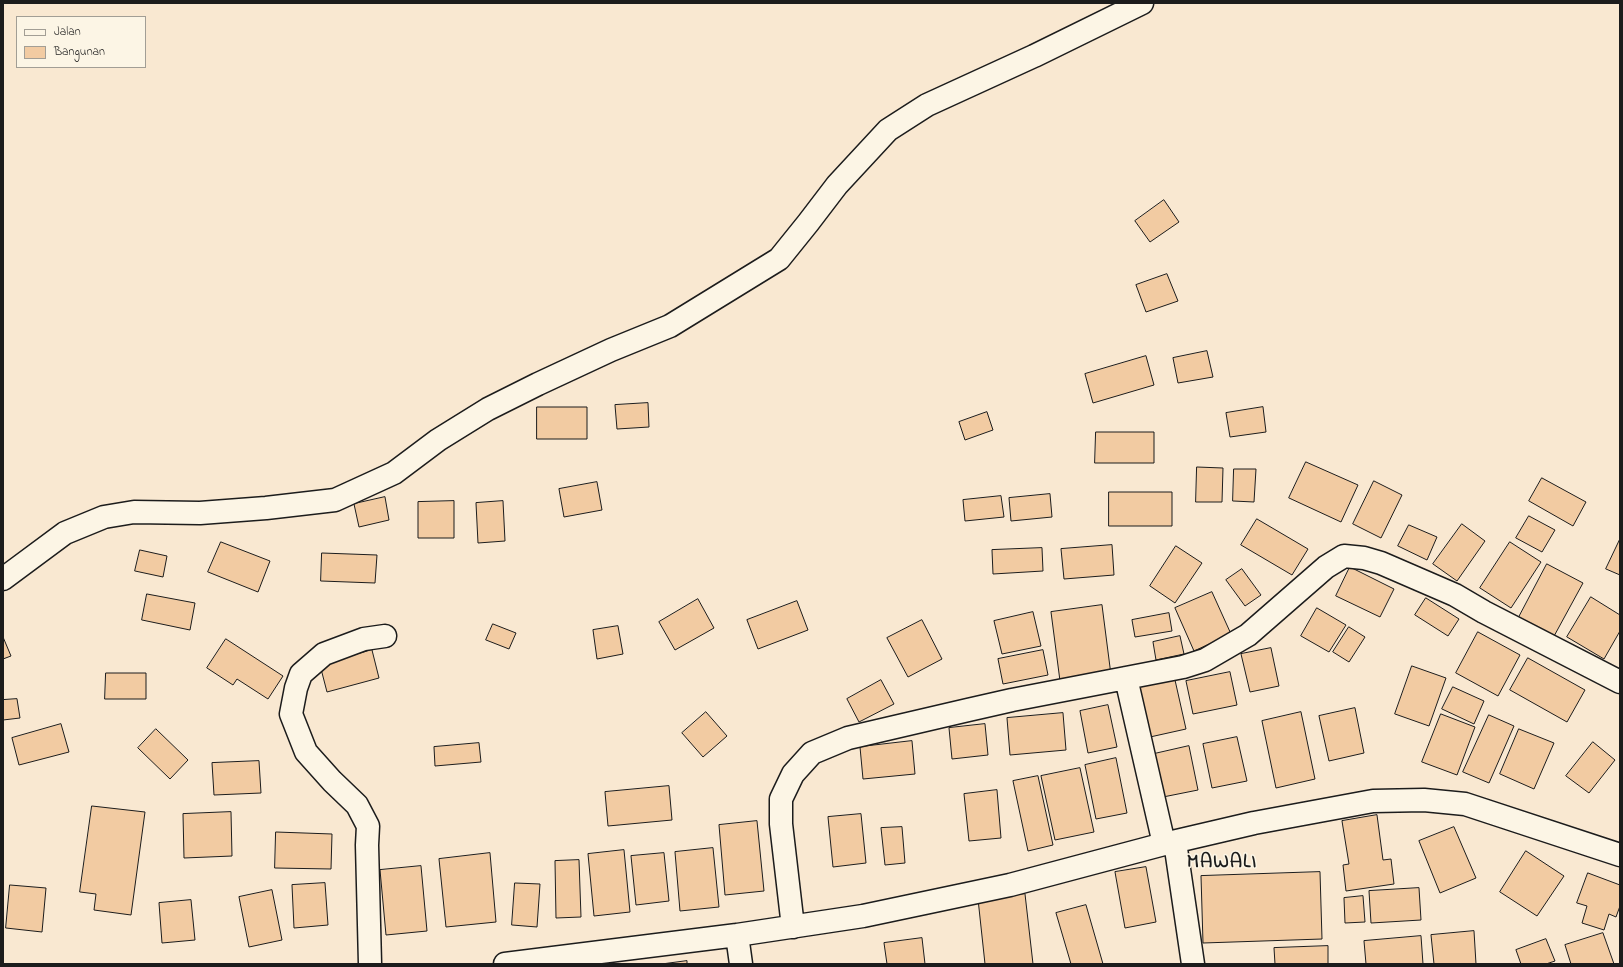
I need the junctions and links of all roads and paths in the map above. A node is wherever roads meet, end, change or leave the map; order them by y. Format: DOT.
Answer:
graph roads {
  1 [pos="1142,3"];
  2 [pos="3,579"];
  3 [pos="385,636"];
  4 [pos="1126,678"];
  5 [pos="1620,682"];
  6 [pos="1170,843"];
  7 [pos="1620,854"];
  8 [pos="792,927"];
  9 [pos="737,936"];
  10 [pos="370,964"];
  11 [pos="505,964"];
  12 [pos="740,964"];
  13 [pos="1193,964"];
  1 -- 2 [label="street"];
  3 -- 10 [label="street"];
  4 -- 5 [label="street"];
  4 -- 6 [label="street"];
  4 -- 8 [label="street"];
  6 -- 7 [label="street"];
  6 -- 8 [label="street"];
  6 -- 13 [label="street"];
  8 -- 9 [label="street"];
  9 -- 11 [label="street"];
  9 -- 12 [label="street"];
}
